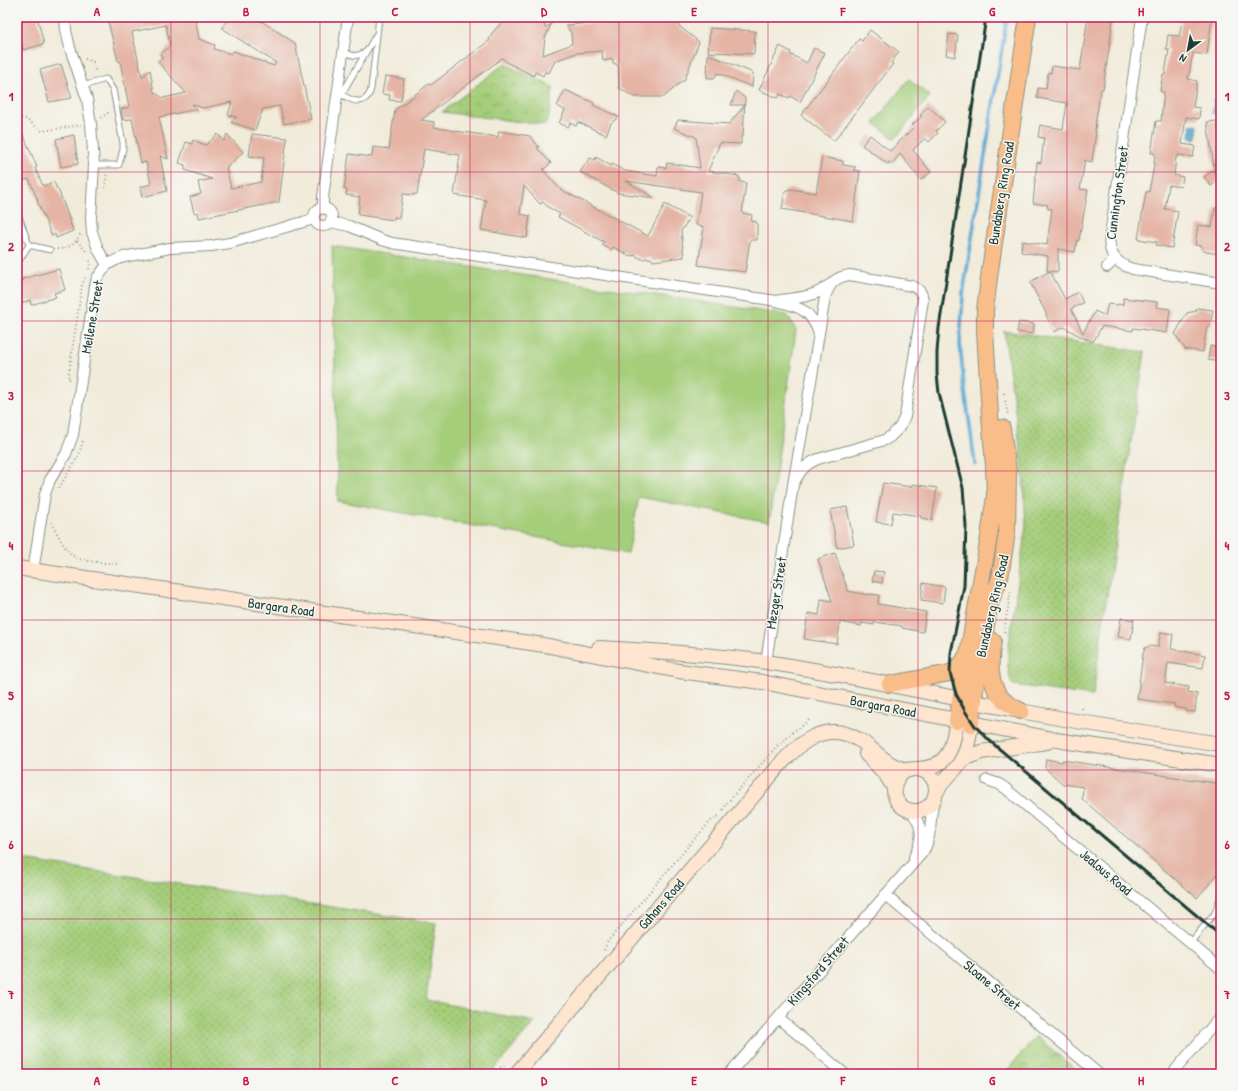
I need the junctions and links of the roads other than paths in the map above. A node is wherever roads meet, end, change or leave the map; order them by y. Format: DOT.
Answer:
graph roads {
  1 [pos="65,17"];
  2 [pos="348,17"];
  3 [pos="379,17"];
  4 [pos="1028,17"];
  5 [pos="1142,17"];
  6 [pos="377,34"];
  7 [pos="344,46"];
  8 [pos="368,49"];
  9 [pos="83,86"];
  10 [pos="340,91"];
  11 [pos="94,165"];
  12 [pos="323,209"];
  13 [pos="17,211"];
  14 [pos="314,219"];
  15 [pos="330,222"];
  16 [pos="29,245"];
  17 [pos="50,250"];
  18 [pos="1116,259"];
  19 [pos="17,264"];
  20 [pos="107,265"];
  21 [pos="1107,267"];
  22 [pos="1221,283"];
  23 [pos="831,284"];
  24 [pos="776,301"];
  25 [pos="819,333"];
  26 [pos="988,370"];
  27 [pos="793,485"];
  28 [pos="17,568"];
  29 [pos="34,571"];
  30 [pos="1006,583"];
  31 [pos="544,645"];
  32 [pos="969,650"];
  33 [pos="766,662"];
  34 [pos="762,682"];
  35 [pos="890,684"];
  36 [pos="967,700"];
  37 [pos="1021,711"];
  38 [pos="964,722"];
  39 [pos="810,739"];
  40 [pos="1063,741"];
  41 [pos="1221,744"];
  42 [pos="963,759"];
  43 [pos="1221,765"];
  44 [pos="914,769"];
  45 [pos="987,780"];
  46 [pos="895,791"];
  47 [pos="935,797"];
  48 [pos="909,809"];
  49 [pos="907,869"];
  50 [pos="884,895"];
  51 [pos="1221,895"];
  52 [pos="1190,943"];
  53 [pos="1221,969"];
  54 [pos="1221,1016"];
  55 [pos="778,1018"];
  56 [pos="516,1074"];
  57 [pos="729,1074"];
  58 [pos="845,1074"];
  59 [pos="1099,1074"];
  60 [pos="1172,1074"];
  1 -- 9 [label="street, Meilene Street"];
  2 -- 7 [label="street"];
  3 -- 6 [label="lane"];
  4 -- 26 [label="main road, Bundaberg Ring Road"];
  5 -- 18 [label="street, Cunnington Street"];
  6 -- 8 [label="lane"];
  6 -- 10 [label="lane"];
  7 -- 8 [label="lane"];
  7 -- 10 [label="street"];
  8 -- 10 [label="lane"];
  9 -- 11 [label="street, Meilene Street"];
  9 -- 11 [label="lane"];
  10 -- 12 [label="street"];
  11 -- 20 [label="street, Meilene Street"];
  12 -- 14 [label="street"];
  12 -- 15 [label="street"];
  13 -- 16 [label="lane"];
  14 -- 15 [label="street"];
  14 -- 20 [label="street"];
  15 -- 24 [label="street"];
  16 -- 17 [label="lane"];
  16 -- 19 [label="lane"];
  18 -- 21 [label="street"];
  18 -- 22 [label="street, Cunnington Street"];
  20 -- 29 [label="street, Meilene Street"];
  23 -- 24 [label="street"];
  23 -- 25 [label="street, Mezger Street"];
  23 -- 27 [label="street"];
  24 -- 25 [label="street"];
  25 -- 27 [label="street, Mezger Street"];
  26 -- 30 [label="main road, Bundaberg Ring Road"];
  26 -- 32 [label="main road, Bundaberg Ring Road"];
  27 -- 33 [label="street, Mezger Street"];
  28 -- 29 [label="main road, Bargara Road"];
  29 -- 31 [label="main road, Bargara Road"];
  30 -- 36 [label="main road, Bundaberg Ring Road"];
  30 -- 37 [label="main road"];
  31 -- 33 [label="main road, Bargara Road"];
  31 -- 34 [label="main road, Bargara Road"];
  32 -- 35 [label="main road"];
  32 -- 36 [label="main road, Bundaberg Ring Road"];
  33 -- 34 [label="main road"];
  33 -- 35 [label="main road, Bargara Road"];
  34 -- 38 [label="main road, Bargara Road"];
  35 -- 36 [label="main road, Bargara Road"];
  36 -- 37 [label="main road, Bargara Road"];
  36 -- 38 [label="main road, Bundaberg Ring Road"];
  37 -- 41 [label="main road, Bargara Road"];
  38 -- 40 [label="main road, Bargara Road"];
  38 -- 42 [label="main road"];
  38 -- 44 [label="main road"];
  39 -- 44 [label="main road, Gahans Road"];
  39 -- 46 [label="main road, Gahans Road"];
  39 -- 56 [label="main road, Gahans Road"];
  40 -- 42 [label="main road"];
  40 -- 43 [label="main road, Bargara Road"];
  42 -- 47 [label="main road"];
  44 -- 46 [label="main road"];
  44 -- 47 [label="main road, Gahans Road"];
  45 -- 52 [label="street, Jealous Road"];
  46 -- 48 [label="main road, Gahans Road"];
  47 -- 48 [label="main road"];
  47 -- 49 [label="street, Kingsford Street"];
  48 -- 49 [label="street, Kingsford Street"];
  49 -- 50 [label="street, Kingsford Street"];
  50 -- 55 [label="street, Kingsford Street"];
  50 -- 59 [label="street, Sloane Street"];
  51 -- 52 [label="lane"];
  52 -- 53 [label="street, Jealous Road"];
  54 -- 60 [label="street"];
  55 -- 57 [label="street, Kingsford Street"];
  55 -- 58 [label="street"];
}
